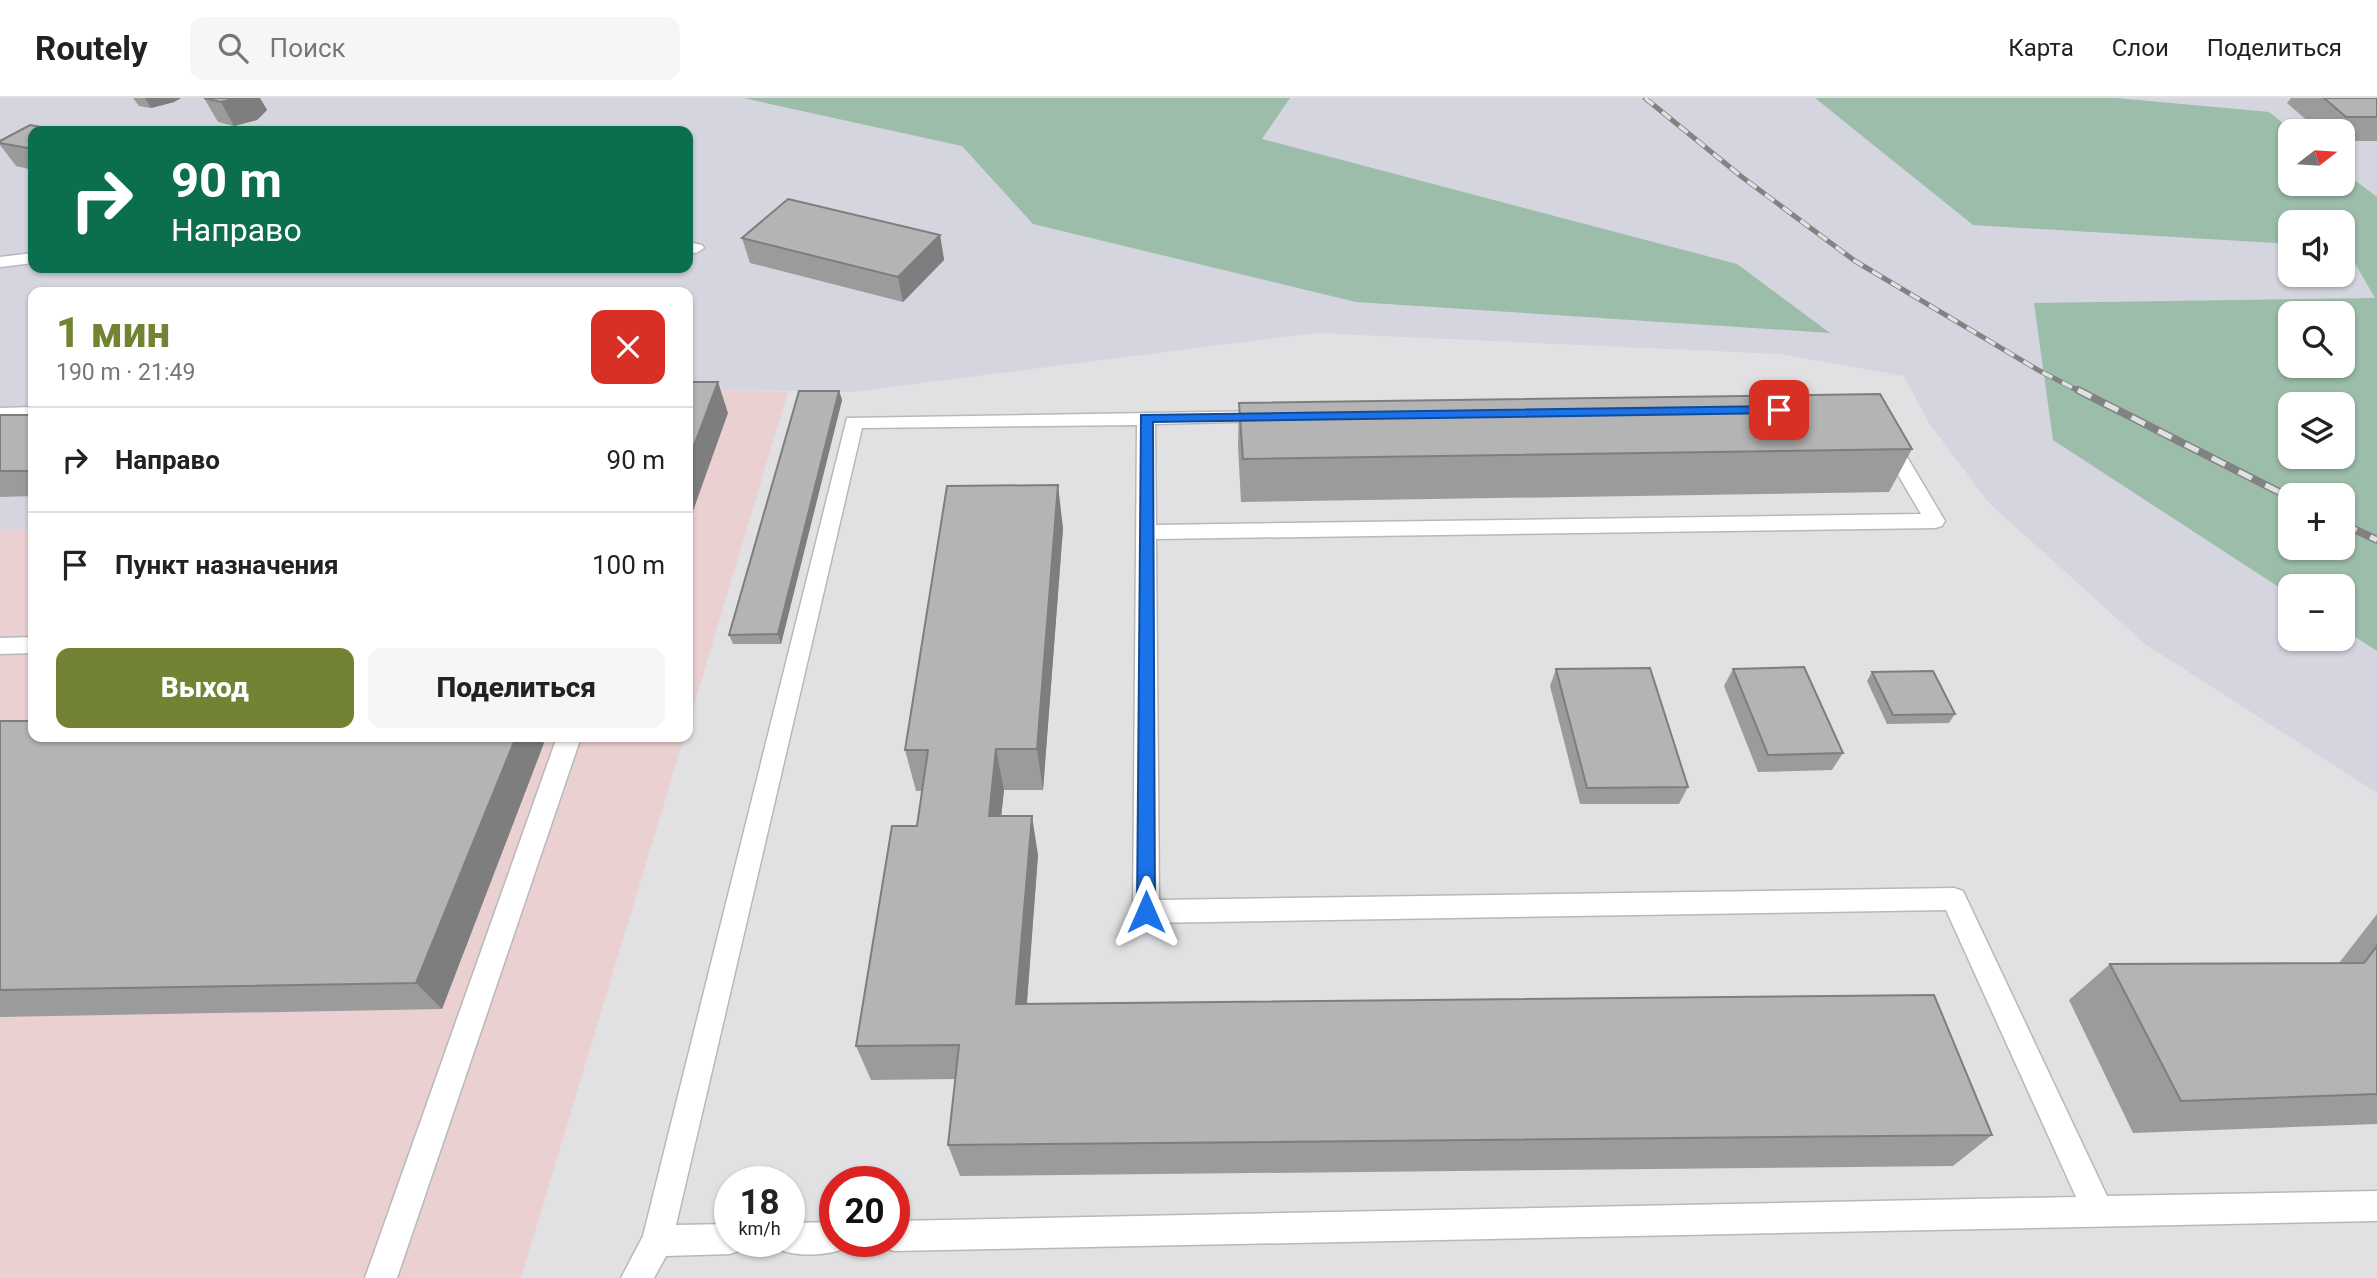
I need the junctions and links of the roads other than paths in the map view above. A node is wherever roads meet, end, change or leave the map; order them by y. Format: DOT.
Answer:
graph roads {
  1 [pos="28,259"];
  2 [pos="0,262"];
  3 [pos="28,413"];
  4 [pos="0,414"];
  5 [pos="1297,416"];
  6 [pos="1146,418"];
  7 [pos="1877,420"];
  8 [pos="1146,532"];
  9 [pos="28,645"];
  10 [pos="0,646"];
  11 [pos="567,742"];
  12 [pos="2377,1206"];
  13 [pos="2099,1212"];
  14 [pos="910,1236"];
  15 [pos="714,1240"];
  16 [pos="657,1241"];
  17 [pos="382,1278"];
  18 [pos="637,1278"];
  1 -- 2 [label="lane"];
  3 -- 4 [label="lane"];
  5 -- 6 [label="lane"];
  6 -- 8 [label="lane"];
  6 -- 16 [label="lane"];
  7 -- 8 [label="lane"];
  8 -- 13 [label="lane"];
  9 -- 10 [label="lane"];
  11 -- 17 [label="lane"];
  12 -- 13 [label="lane"];
  13 -- 14 [label="lane"];
  15 -- 16 [label="lane"];
  16 -- 18 [label="lane"];
}
